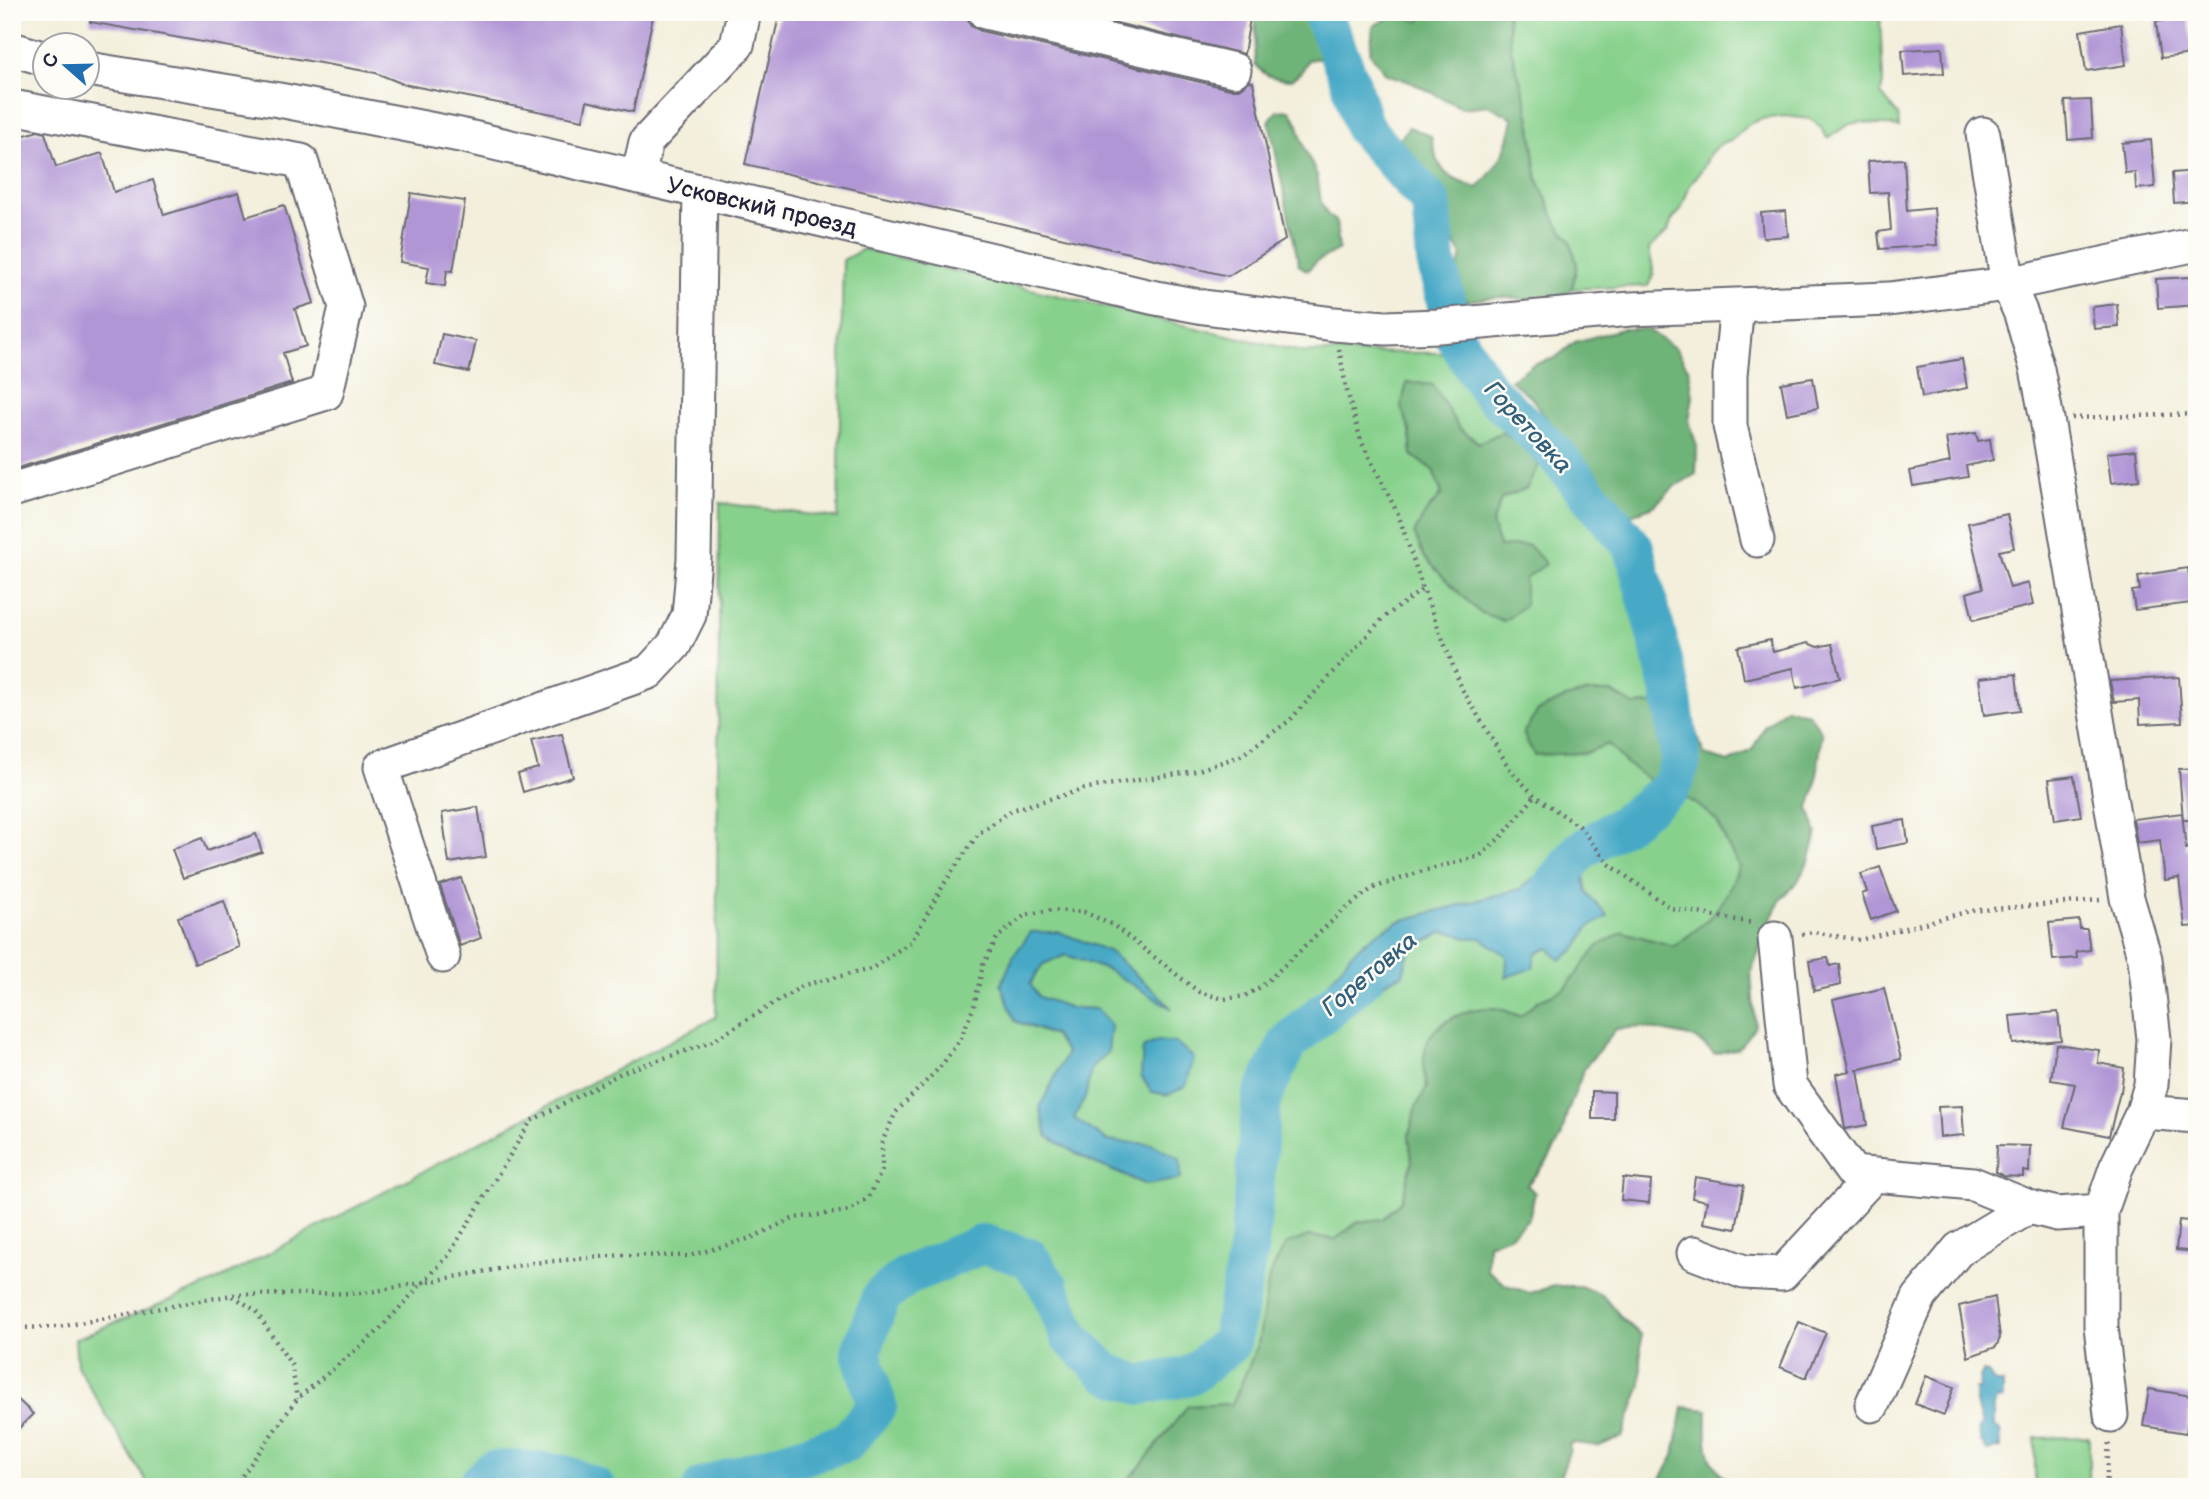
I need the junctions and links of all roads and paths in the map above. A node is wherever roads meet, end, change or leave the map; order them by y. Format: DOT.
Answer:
graph roads {
  1 [pos="744,12"];
  2 [pos="985,12"];
  3 [pos="12,49"];
  4 [pos="32,55"];
  5 [pos="1234,70"];
  6 [pos="102,71"];
  7 [pos="12,107"];
  8 [pos="1983,134"];
  9 [pos="638,177"];
  10 [pos="699,191"];
  11 [pos="2197,244"];
  12 [pos="2008,284"];
  13 [pos="1737,305"];
  14 [pos="1334,324"];
  15 [pos="2197,414"];
  16 [pos="2047,419"];
  17 [pos="12,490"];
  18 [pos="1757,540"];
  19 [pos="1423,589"];
  20 [pos="1535,796"];
  21 [pos="2127,898"];
  22 [pos="1775,938"];
  23 [pos="443,956"];
  24 [pos="2143,1112"];
  25 [pos="2197,1116"];
  26 [pos="1874,1175"];
  27 [pos="2029,1207"];
  28 [pos="2101,1211"];
  29 [pos="1694,1253"];
  30 [pos="425,1281"];
  31 [pos="232,1295"];
  32 [pos="12,1328"];
  33 [pos="297,1399"];
  34 [pos="1872,1405"];
  35 [pos="2111,1415"];
  36 [pos="234,1487"];
  37 [pos="2106,1487"];
  1 -- 9 [label="street"];
  2 -- 5 [label="street"];
  3 -- 4 [label="street"];
  6 -- 9 [label="street, Усковский проезд"];
  7 -- 17 [label="street"];
  8 -- 12 [label="street"];
  9 -- 10 [label="street, Усковский проезд"];
  10 -- 14 [label="street, Усковский проезд"];
  10 -- 23 [label="street"];
  11 -- 12 [label="street, Усковский проезд"];
  12 -- 13 [label="street, Усковский проезд"];
  12 -- 16 [label="street"];
  13 -- 14 [label="street, Усковский проезд"];
  13 -- 18 [label="street"];
  14 -- 19 [label="path"];
  15 -- 16 [label="path"];
  16 -- 21 [label="street"];
  19 -- 20 [label="path"];
  19 -- 30 [label="path"];
  20 -- 22 [label="path"];
  20 -- 30 [label="path"];
  21 -- 22 [label="path"];
  21 -- 24 [label="street"];
  22 -- 26 [label="street"];
  24 -- 25 [label="street"];
  24 -- 28 [label="street"];
  26 -- 27 [label="street"];
  26 -- 29 [label="street"];
  27 -- 28 [label="street"];
  27 -- 34 [label="street"];
  28 -- 35 [label="street"];
  30 -- 31 [label="path"];
  30 -- 33 [label="path"];
  31 -- 32 [label="path"];
  31 -- 33 [label="path"];
  33 -- 36 [label="path"];
  35 -- 37 [label="path"];
}
